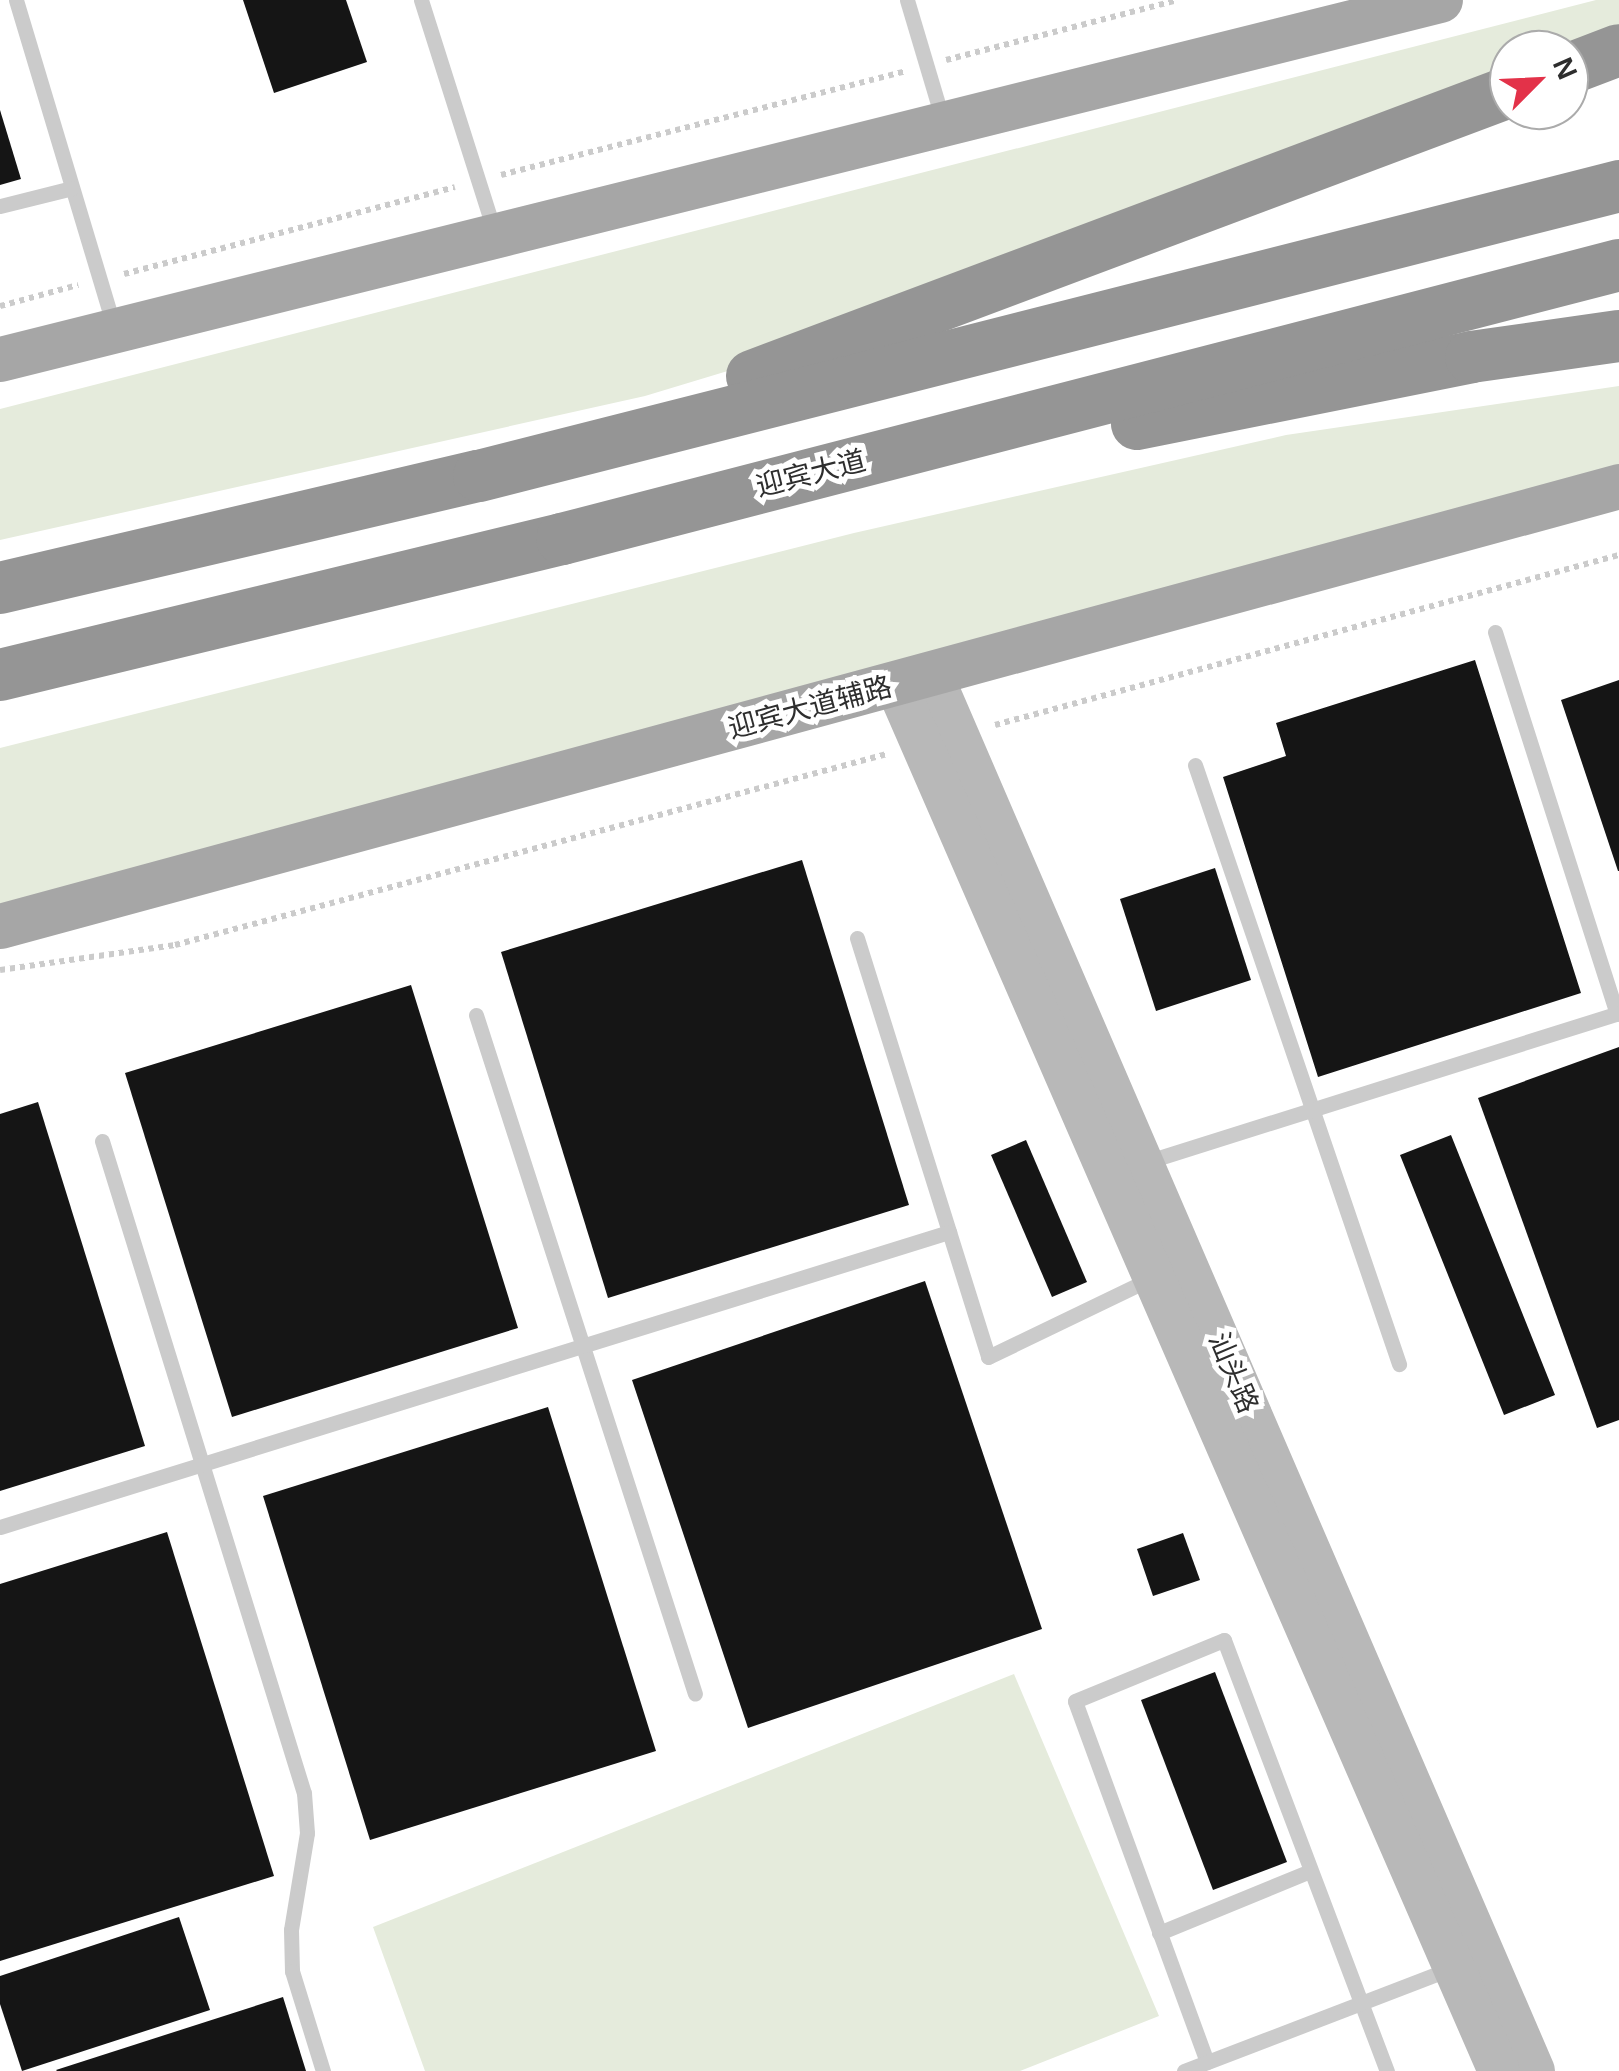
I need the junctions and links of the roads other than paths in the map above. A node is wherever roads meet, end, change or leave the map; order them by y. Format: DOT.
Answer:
graph roads {
  1 [pos="16,0"];
  2 [pos="420,0"];
  3 [pos="907,0"];
  4 [pos="1440,0"];
  5 [pos="1619,50"];
  6 [pos="1589,61"];
  7 [pos="1489,99"];
  8 [pos="943,121"];
  9 [pos="1619,186"];
  10 [pos="72,188"];
  11 [pos="0,206"];
  12 [pos="495,234"];
  13 [pos="1619,266"];
  14 [pos="115,330"];
  15 [pos="1619,336"];
  16 [pos="0,359"];
  17 [pos="479,476"];
  18 [pos="1619,486"];
  19 [pos="562,539"];
  20 [pos="0,588"];
  21 [pos="1496,632"];
  22 [pos="0,675"];
  23 [pos="914,680"];
  24 [pos="1195,764"];
  25 [pos="0,926"];
  26 [pos="856,938"];
  27 [pos="1618,1014"];
  28 [pos="476,1015"];
  29 [pos="1312,1110"];
  30 [pos="102,1141"];
  31 [pos="1126,1169"];
  32 [pos="949,1232"];
  33 [pos="1169,1269"];
  34 [pos="582,1346"];
  35 [pos="1399,1364"];
  36 [pos="202,1464"];
  37 [pos="0,1527"];
  38 [pos="695,1694"];
  39 [pos="1310,1870"];
  40 [pos="1160,1932"];
  41 [pos="1469,1962"];
  42 [pos="1360,2004"];
  43 [pos="1206,2062"];
  44 [pos="323,2071"];
  45 [pos="1186,2071"];
  46 [pos="1387,2071"];
  47 [pos="1500,2071"];
  48 [pos="1534,2071"];
  1 -- 10 [label="lane"];
  2 -- 12 [label="lane"];
  3 -- 8 [label="lane"];
  4 -- 8 [label="main road"];
  5 -- 6 [label="highway"];
  7 -- 17 [label="highway"];
  8 -- 12 [label="main road"];
  9 -- 17 [label="highway"];
  10 -- 11 [label="lane"];
  10 -- 14 [label="lane"];
  12 -- 14 [label="main road"];
  13 -- 19 [label="highway, 迎宾大道"];
  14 -- 16 [label="main road"];
  15 -- 19 [label="highway"];
  17 -- 20 [label="highway"];
  18 -- 23 [label="main road, 迎宾大道辅路"];
  19 -- 22 [label="highway, 迎宾大道"];
  21 -- 27 [label="lane"];
  23 -- 25 [label="main road, 迎宾大道辅路"];
  23 -- 31 [label="street, 汕头路"];
  24 -- 29 [label="lane"];
  26 -- 32 [label="lane"];
  27 -- 29 [label="lane"];
  28 -- 34 [label="lane"];
  29 -- 31 [label="lane"];
  29 -- 35 [label="lane"];
  30 -- 36 [label="lane"];
  31 -- 33 [label="street, 汕头路"];
  32 -- 33 [label="lane"];
  32 -- 34 [label="lane"];
  33 -- 41 [label="street, 汕头路"];
  34 -- 36 [label="lane"];
  34 -- 38 [label="lane"];
  36 -- 37 [label="lane"];
  36 -- 44 [label="lane"];
  39 -- 40 [label="lane"];
  39 -- 40 [label="lane"];
  39 -- 42 [label="lane"];
  40 -- 43 [label="lane"];
  41 -- 42 [label="lane"];
  41 -- 47 [label="street, 汕头路"];
  41 -- 48 [label="street, 汕头路"];
  42 -- 43 [label="lane"];
  42 -- 46 [label="lane"];
  43 -- 45 [label="lane"];
}
